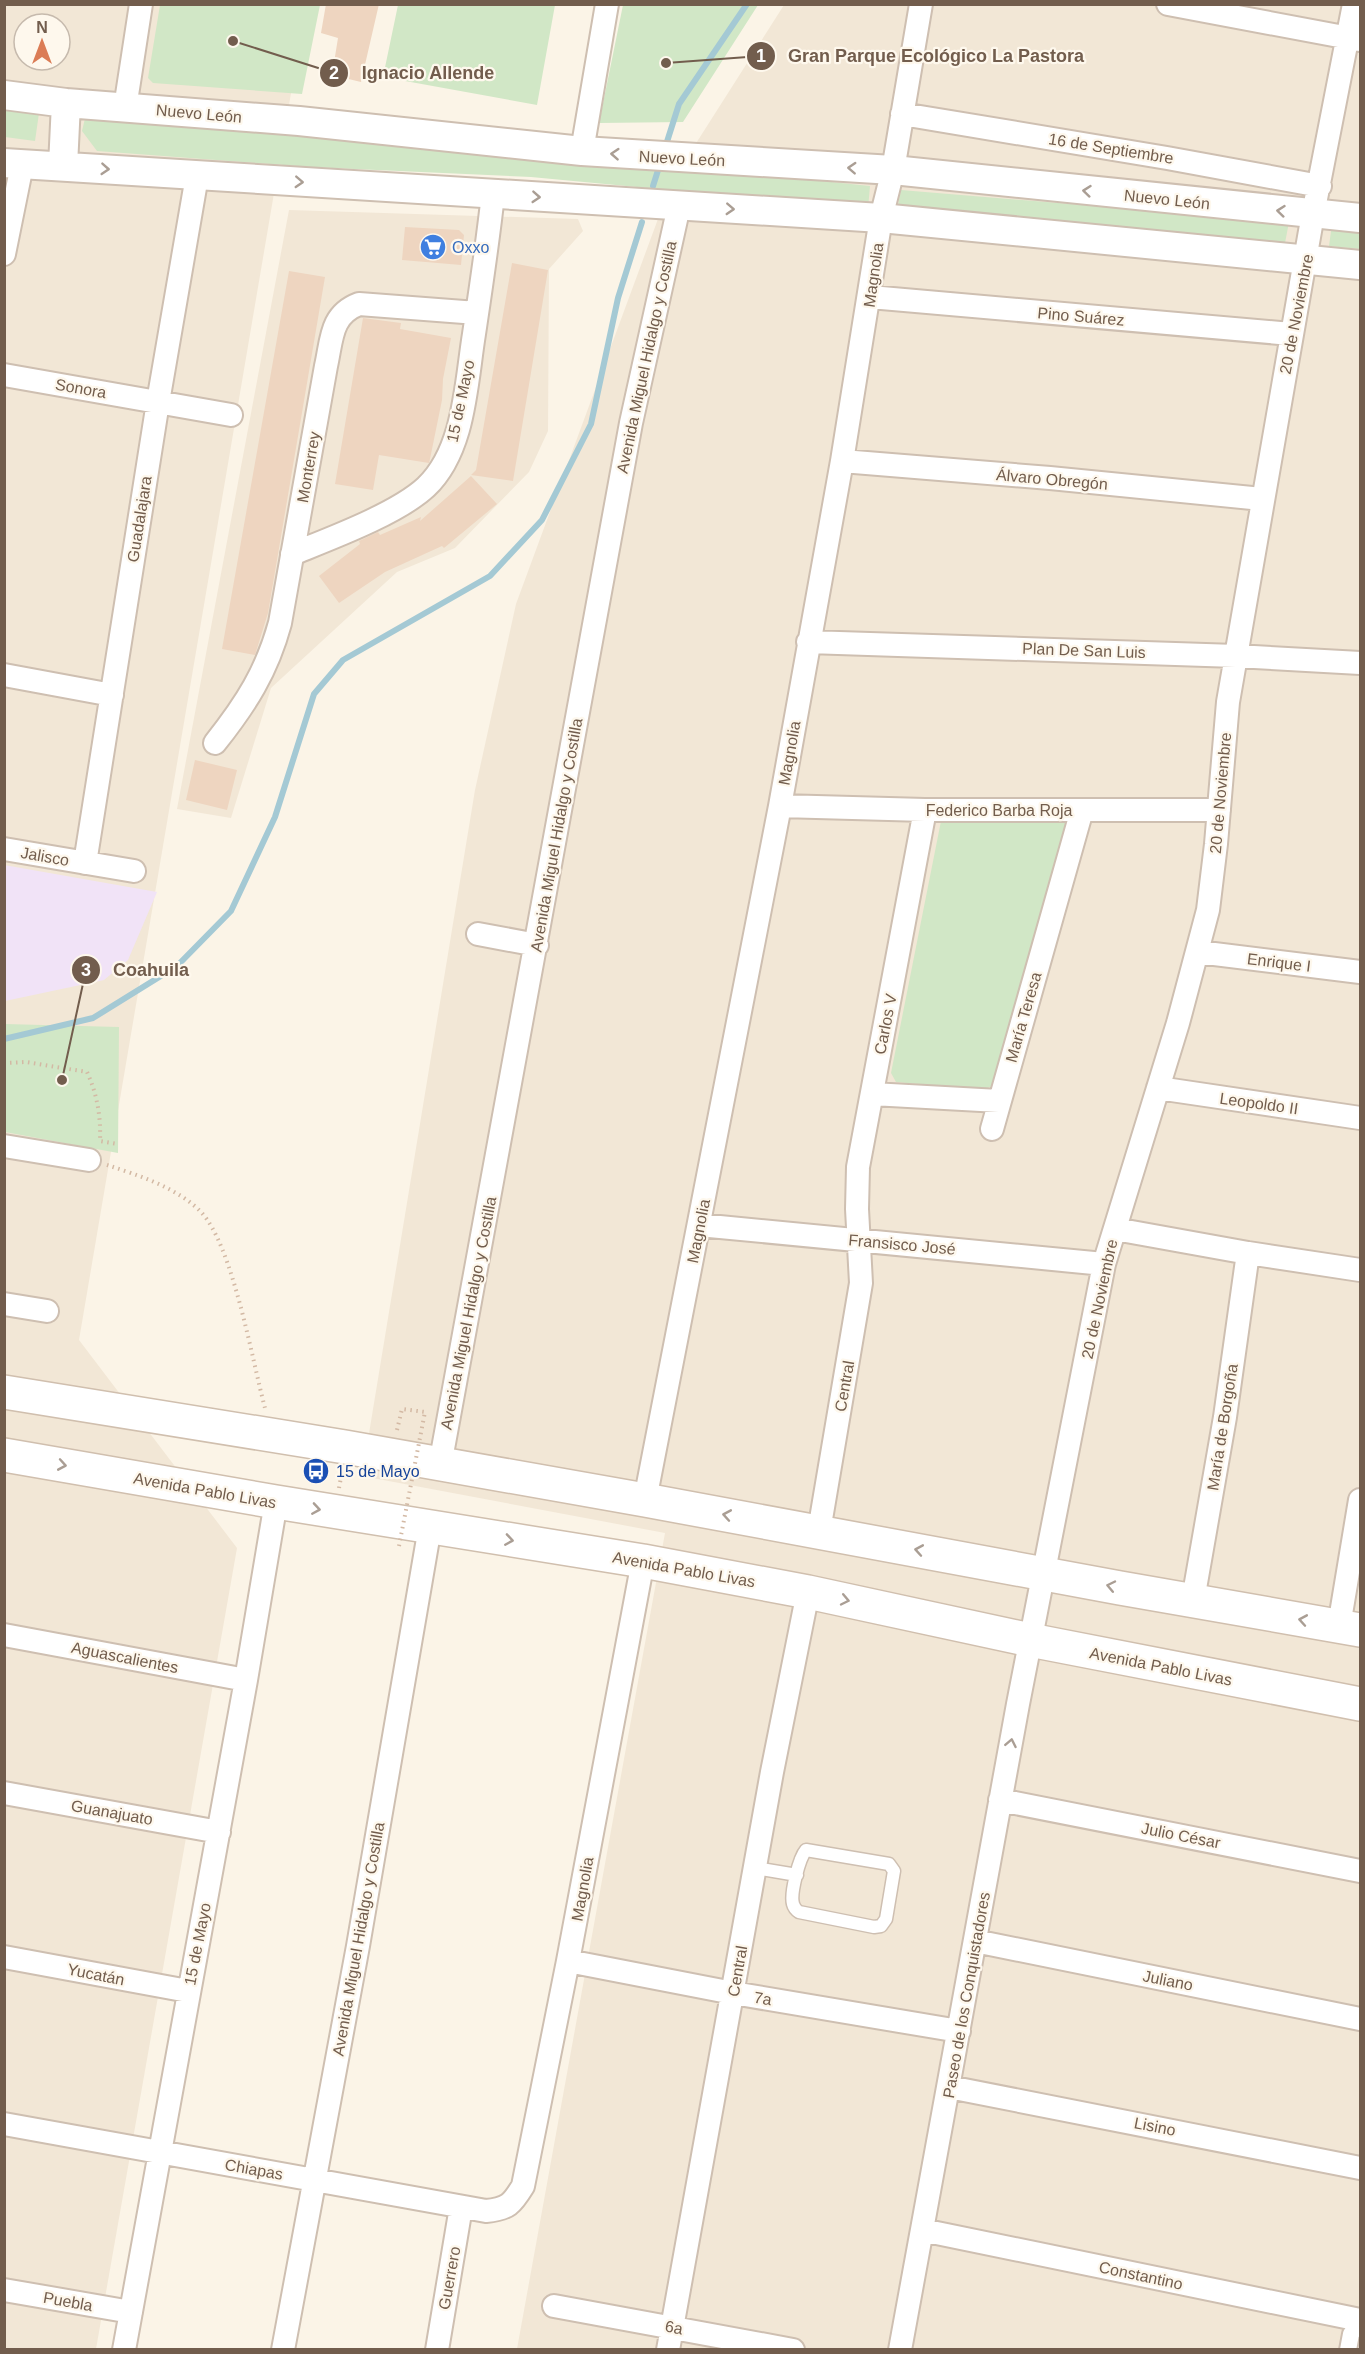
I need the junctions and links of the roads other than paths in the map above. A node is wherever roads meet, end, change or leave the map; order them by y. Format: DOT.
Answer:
graph roads {
  1 [pos="141,4"];
  2 [pos="607,4"];
  3 [pos="921,4"];
  4 [pos="1168,4"];
  5 [pos="1354,4"];
  6 [pos="1354,39"];
  7 [pos="4,95"];
  8 [pos="66,103"];
  9 [pos="125,108"];
  10 [pos="902,114"];
  11 [pos="582,152"];
  12 [pos="13,164"];
  13 [pos="63,166"];
  14 [pos="893,170"];
  15 [pos="197,176"];
  16 [pos="1320,186"];
  17 [pos="493,194"];
  18 [pos="679,206"];
  19 [pos="1313,214"];
  20 [pos="881,218"];
  21 [pos="1360,218"];
  22 [pos="4,254"];
  23 [pos="1306,259"];
  24 [pos="1360,265"];
  25 [pos="870,297"];
  26 [pos="477,313"];
  27 [pos="1291,334"];
  28 [pos="4,375"];
  29 [pos="158,402"];
  30 [pos="231,415"];
  31 [pos="842,461"];
  32 [pos="1262,499"];
  33 [pos="292,554"];
  34 [pos="808,642"];
  35 [pos="1236,656"];
  36 [pos="1360,663"];
  37 [pos="4,675"];
  38 [pos="112,695"];
  39 [pos="215,743"];
  40 [pos="780,806"];
  41 [pos="925,810"];
  42 [pos="1082,810"];
  43 [pos="1219,810"];
  44 [pos="4,849"];
  45 [pos="85,863"];
  46 [pos="134,871"];
  47 [pos="478,934"];
  48 [pos="537,945"];
  49 [pos="1198,952"];
  50 [pos="1360,972"];
  51 [pos="1158,1088"];
  52 [pos="872,1094"];
  53 [pos="999,1101"];
  54 [pos="1360,1118"];
  55 [pos="992,1129"];
  56 [pos="4,1146"];
  57 [pos="88,1160"];
  58 [pos="699,1225"];
  59 [pos="1115,1229"];
  60 [pos="860,1239"];
  61 [pos="1248,1253"];
  62 [pos="1104,1264"];
  63 [pos="1360,1270"];
  64 [pos="4,1304"];
  65 [pos="47,1311"];
  66 [pos="4,1392"];
  67 [pos="4,1455"];
  68 [pos="440,1465"];
  69 [pos="645,1500"];
  70 [pos="1360,1500"];
  71 [pos="276,1502"];
  72 [pos="430,1527"];
  73 [pos="819,1532"];
  74 [pos="643,1561"];
  75 [pos="1043,1572"];
  76 [pos="808,1592"];
  77 [pos="1193,1600"];
  78 [pos="1349,1628"];
  79 [pos="4,1635"];
  80 [pos="1030,1640"];
  81 [pos="246,1680"];
  82 [pos="1360,1704"];
  83 [pos="4,1792"];
  84 [pos="1000,1800"];
  85 [pos="219,1832"];
  86 [pos="755,1868"];
  87 [pos="1360,1871"];
  88 [pos="796,1875"];
  89 [pos="975,1941"];
  90 [pos="4,1957"];
  91 [pos="568,1961"];
  92 [pos="188,1991"];
  93 [pos="733,1993"];
  94 [pos="1360,2019"];
  95 [pos="959,2031"];
  96 [pos="950,2087"];
  97 [pos="4,2124"];
  98 [pos="160,2152"];
  99 [pos="1360,2168"];
  100 [pos="314,2180"];
  101 [pos="461,2207"];
  102 [pos="503,2210"];
  103 [pos="922,2230"];
  104 [pos="4,2290"];
  105 [pos="554,2306"];
  106 [pos="131,2312"];
  107 [pos="1360,2321"];
  108 [pos="672,2326"];
  109 [pos="766,2347"];
  110 [pos="124,2349"];
  111 [pos="283,2349"];
  112 [pos="437,2349"];
  113 [pos="668,2349"];
  114 [pos="793,2349"];
  115 [pos="900,2349"];
  116 [pos="1348,2349"];
  1 -- 9 [label="street"];
  2 -- 11 [label="street"];
  3 -- 10 [label="street, Magnolia"];
  4 -- 6 [label="street"];
  5 -- 6 [label="street, 20 de Noviembre"];
  6 -- 16 [label="street, 20 de Noviembre"];
  7 -- 8 [label="street, Nuevo León"];
  8 -- 9 [label="street, Nuevo León"];
  8 -- 13 [label="street"];
  9 -- 11 [label="street, Nuevo León"];
  10 -- 14 [label="street, Magnolia"];
  10 -- 16 [label="street, 16 de Septiembre"];
  14 -- 11 [label="street, Nuevo León, one-way"];
  12 -- 13 [label="street"];
  12 -- 22 [label="street"];
  13 -- 15 [label="street, one-way"];
  19 -- 14 [label="street, Nuevo León, one-way"];
  14 -- 20 [label="street, Magnolia"];
  15 -- 17 [label="street, one-way"];
  15 -- 29 [label="street, Guadalajara"];
  16 -- 19 [label="street, 20 de Noviembre"];
  17 -- 18 [label="street, one-way"];
  17 -- 26 [label="street, 15 de Mayo"];
  18 -- 20 [label="street, one-way"];
  18 -- 48 [label="street, Avenida Miguel Hidalgo y Costilla"];
  19 -- 21 [label="street, Nuevo León"];
  19 -- 23 [label="street, 20 de Noviembre"];
  20 -- 23 [label="street"];
  20 -- 25 [label="street, Magnolia"];
  23 -- 24 [label="street"];
  23 -- 27 [label="street, 20 de Noviembre"];
  25 -- 27 [label="street, Pino Suárez"];
  25 -- 31 [label="street, Magnolia"];
  26 -- 33 [label="street, 15 de Mayo"];
  26 -- 33 [label="street, Monterrey"];
  27 -- 32 [label="street, 20 de Noviembre"];
  28 -- 29 [label="street, Sonora"];
  29 -- 30 [label="street, Sonora"];
  29 -- 38 [label="street, Guadalajara"];
  31 -- 32 [label="street, Álvaro Obregón"];
  31 -- 34 [label="street, Magnolia"];
  32 -- 35 [label="street, 20 de Noviembre"];
  33 -- 39 [label="street, Monterrey"];
  34 -- 35 [label="street, Plan De San Luis"];
  34 -- 40 [label="street, Magnolia"];
  35 -- 36 [label="street, Plan De San Luis"];
  35 -- 43 [label="street, 20 de Noviembre"];
  37 -- 38 [label="street"];
  38 -- 45 [label="street, Guadalajara"];
  40 -- 41 [label="street, Federico Barba Roja"];
  40 -- 58 [label="street, Magnolia"];
  41 -- 42 [label="street, Federico Barba Roja"];
  41 -- 52 [label="street, Carlos V"];
  42 -- 43 [label="street, Federico Barba Roja"];
  42 -- 53 [label="street, María Teresa"];
  43 -- 49 [label="street, 20 de Noviembre"];
  44 -- 45 [label="street, Jalisco"];
  45 -- 46 [label="street, Jalisco"];
  47 -- 48 [label="street"];
  48 -- 68 [label="street, Avenida Miguel Hidalgo y Costilla"];
  49 -- 50 [label="street, Enrique I"];
  49 -- 51 [label="street, 20 de Noviembre"];
  51 -- 54 [label="street, Leopoldo II"];
  51 -- 59 [label="street, 20 de Noviembre"];
  52 -- 53 [label="street"];
  52 -- 60 [label="street, Carlos V"];
  53 -- 55 [label="street, María Teresa"];
  56 -- 57 [label="street"];
  58 -- 60 [label="street, Fransisco José"];
  58 -- 69 [label="street, Magnolia"];
  59 -- 61 [label="street"];
  59 -- 62 [label="street, 20 de Noviembre"];
  60 -- 62 [label="street, Fransisco José"];
  60 -- 73 [label="street, Central"];
  61 -- 63 [label="street"];
  61 -- 77 [label="street, María de Borgoña"];
  62 -- 75 [label="street, 20 de Noviembre"];
  64 -- 65 [label="street"];
  66 -- 68 [label="main road"];
  67 -- 71 [label="main road, Avenida Pablo Livas, one-way"];
  68 -- 69 [label="main road"];
  73 -- 69 [label="main road, one-way"];
  70 -- 78 [label="street"];
  71 -- 72 [label="main road, Avenida Pablo Livas, one-way"];
  71 -- 81 [label="street, 15 de Mayo"];
  72 -- 74 [label="main road, Avenida Pablo Livas, one-way"];
  72 -- 100 [label="street, Avenida Miguel Hidalgo y Costilla"];
  75 -- 73 [label="main road, one-way"];
  74 -- 76 [label="main road, Avenida Pablo Livas"];
  74 -- 91 [label="street, Magnolia"];
  77 -- 75 [label="main road, one-way"];
  75 -- 80 [label="street, 20 de Noviembre"];
  76 -- 80 [label="main road, Avenida Pablo Livas, one-way"];
  76 -- 86 [label="street, Central"];
  78 -- 77 [label="main road, one-way"];
  79 -- 81 [label="street, Aguascalientes"];
  80 -- 82 [label="main road, Avenida Pablo Livas"];
  84 -- 80 [label="street, Paseo de los Conquistadores, one-way"];
  81 -- 85 [label="street, 15 de Mayo"];
  83 -- 85 [label="street, Guanajuato"];
  84 -- 87 [label="street, Julio César"];
  84 -- 89 [label="street, Paseo de los Conquistadores"];
  85 -- 92 [label="street, 15 de Mayo"];
  86 -- 88 [label="lane"];
  86 -- 93 [label="street, Central"];
  88 -- 88 [label="lane"];
  89 -- 94 [label="street, Juliano"];
  89 -- 95 [label="street, Paseo de los Conquistadores"];
  90 -- 92 [label="street, Yucatán"];
  91 -- 93 [label="street, 7a"];
  91 -- 102 [label="street, Magnolia"];
  92 -- 98 [label="street, 15 de Mayo"];
  93 -- 95 [label="street, 7a"];
  93 -- 108 [label="street, Central"];
  95 -- 96 [label="street, Paseo de los Conquistadores"];
  96 -- 99 [label="street, Lisino"];
  96 -- 103 [label="street, Paseo de los Conquistadores"];
  97 -- 98 [label="street, Chiapas"];
  98 -- 100 [label="street, Chiapas"];
  98 -- 106 [label="street, 15 de Mayo"];
  100 -- 101 [label="street, Chiapas"];
  100 -- 111 [label="street, Avenida Miguel Hidalgo y Costilla"];
  101 -- 102 [label="street, Chiapas"];
  101 -- 112 [label="street, Guerrero"];
  103 -- 107 [label="street, Constantino"];
  103 -- 115 [label="street, Paseo de los Conquistadores"];
  104 -- 106 [label="street, Puebla"];
  105 -- 108 [label="street, 6a"];
  106 -- 110 [label="street, 15 de Mayo"];
  107 -- 116 [label="street"];
  108 -- 109 [label="street, 6a"];
  108 -- 113 [label="street, Central"];
  109 -- 114 [label="street, 6a"];
}
